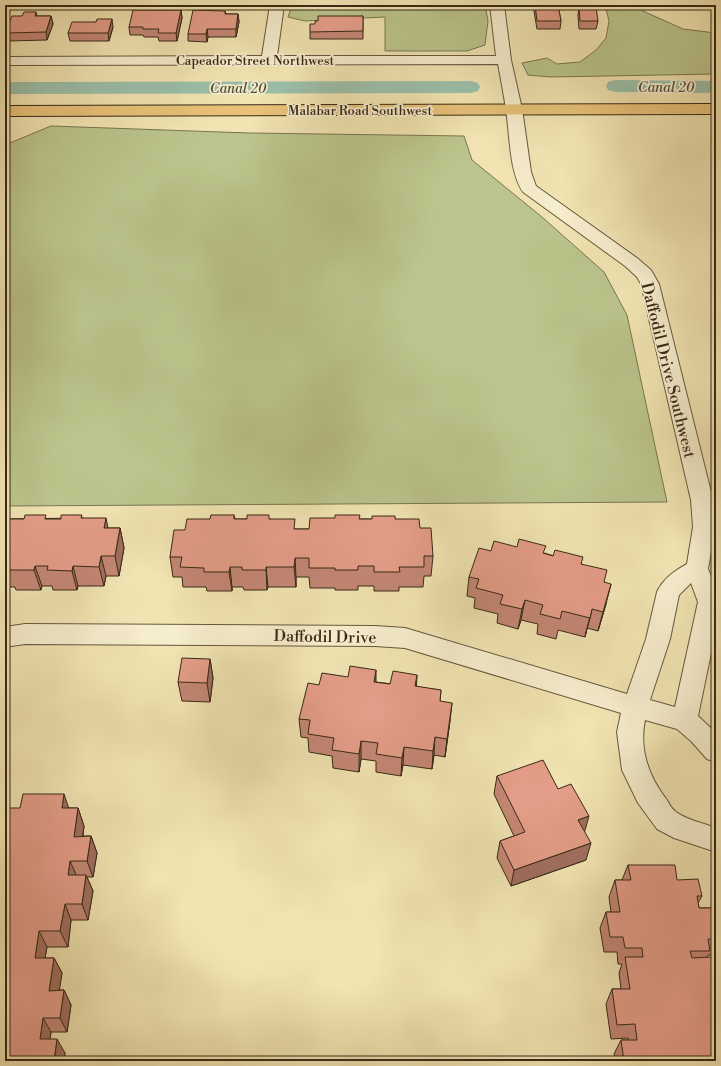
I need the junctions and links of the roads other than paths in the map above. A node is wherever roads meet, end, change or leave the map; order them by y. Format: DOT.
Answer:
graph roads {
  1 [pos="277,5"];
  2 [pos="497,5"];
  3 [pos="269,60"];
  4 [pos="504,60"];
  5 [pos="5,61"];
  6 [pos="716,109"];
  7 [pos="514,110"];
  8 [pos="5,111"];
  9 [pos="697,569"];
  10 [pos="5,637"];
  11 [pos="635,707"];
  12 [pos="685,720"];
  13 [pos="716,751"];
  14 [pos="716,840"];
  1 -- 3 [label="street"];
  2 -- 4 [label="street, Daffodil Drive Southwest"];
  3 -- 4 [label="street, Capeador Street Northwest"];
  3 -- 5 [label="street, Capeador Street Northwest"];
  4 -- 7 [label="street, Daffodil Drive Southwest"];
  6 -- 7 [label="main road, Malabar Road Southwest"];
  7 -- 8 [label="main road, Malabar Road Southwest"];
  7 -- 9 [label="street, Daffodil Drive Southwest"];
  9 -- 11 [label="street"];
  9 -- 12 [label="street"];
  10 -- 11 [label="street, Daffodil Drive"];
  11 -- 12 [label="street, Daffodil Drive"];
  11 -- 14 [label="street"];
  12 -- 13 [label="street, Daffodil Drive"];
}
